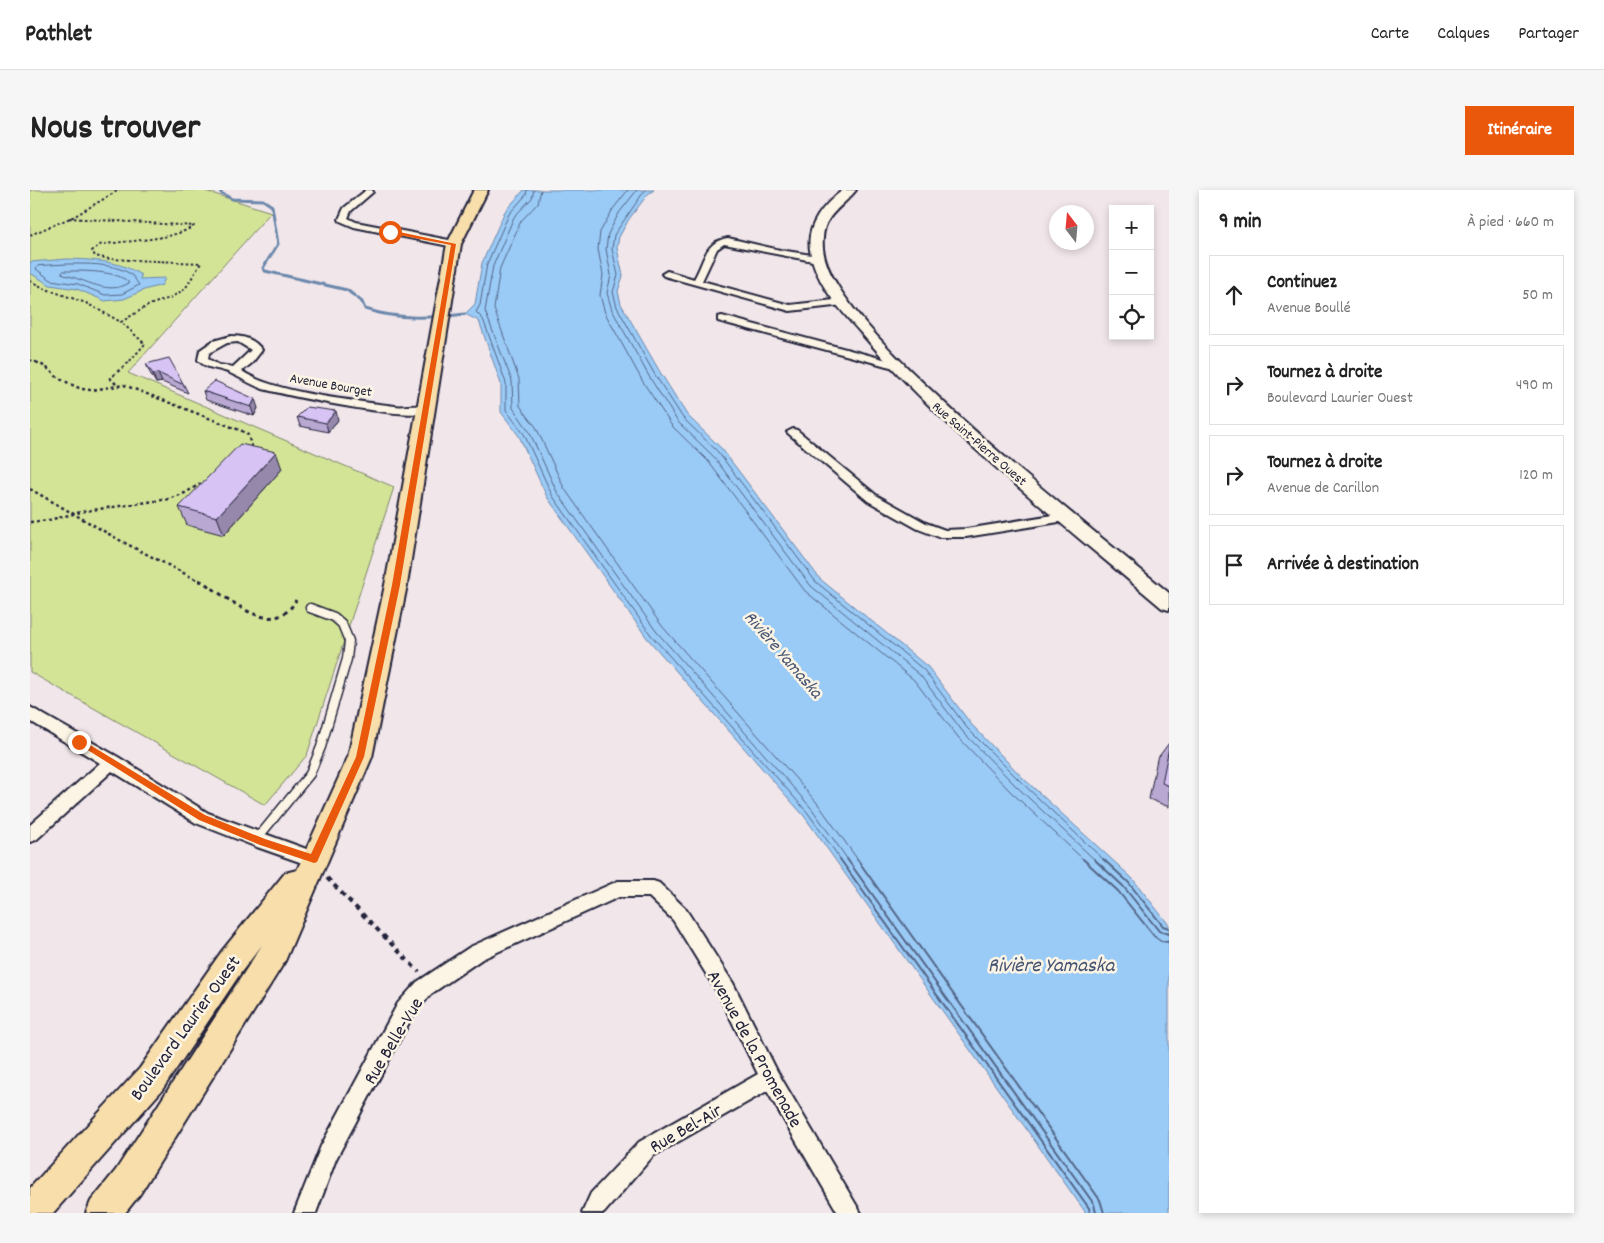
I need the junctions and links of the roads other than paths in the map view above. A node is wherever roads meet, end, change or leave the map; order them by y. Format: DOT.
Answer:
graph roads {
  1 [pos="368,190"];
  2 [pos="481,190"];
  3 [pos="850,190"];
  4 [pos="454,244"];
  5 [pos="818,259"];
  6 [pos="667,274"];
  7 [pos="697,282"];
  8 [pos="843,302"];
  9 [pos="722,319"];
  10 [pos="898,366"];
  11 [pos="235,371"];
  12 [pos="426,410"];
  13 [pos="793,432"];
  14 [pos="1065,517"];
  15 [pos="1169,603"];
  16 [pos="310,608"];
  17 [pos="30,713"];
  18 [pos="112,762"];
  19 [pos="30,836"];
  20 [pos="256,840"];
  21 [pos="314,859"];
  22 [pos="653,889"];
  23 [pos="770,1078"];
  24 [pos="128,1182"];
  25 [pos="30,1213"];
  26 [pos="103,1213"];
  27 [pos="116,1213"];
  28 [pos="305,1213"];
  29 [pos="593,1213"];
  30 [pos="850,1213"];
  1 -- 4 [label="street"];
  2 -- 4 [label="main road, Boulevard Laurier Ouest"];
  3 -- 5 [label="street, Rue Saint-Pierre Ouest"];
  4 -- 12 [label="main road, Boulevard Laurier Ouest"];
  5 -- 7 [label="street"];
  5 -- 8 [label="street, Rue Saint-Pierre Ouest"];
  6 -- 7 [label="street"];
  7 -- 8 [label="street"];
  8 -- 10 [label="street, Rue Saint-Pierre Ouest"];
  9 -- 10 [label="street"];
  10 -- 14 [label="street, Rue Saint-Pierre Ouest"];
  11 -- 11 [label="street, Avenue Bourget"];
  11 -- 12 [label="street, Avenue Bourget"];
  12 -- 21 [label="main road, Boulevard Laurier Ouest"];
  13 -- 14 [label="street"];
  14 -- 15 [label="street, Rue Saint-Pierre Ouest"];
  16 -- 20 [label="lane"];
  17 -- 18 [label="street"];
  18 -- 19 [label="street"];
  18 -- 20 [label="street"];
  20 -- 21 [label="street"];
  21 -- 24 [label="main road, Boulevard Laurier Ouest"];
  21 -- 25 [label="main road, Boulevard Laurier Ouest"];
  22 -- 23 [label="street, Avenue de la Promenade"];
  22 -- 28 [label="street, Rue Belle-Vue"];
  23 -- 29 [label="street, Rue Bel-Air"];
  23 -- 30 [label="street, Avenue de la Promenade"];
  24 -- 26 [label="main road, Boulevard Laurier Ouest"];
  24 -- 27 [label="main road"];
}
